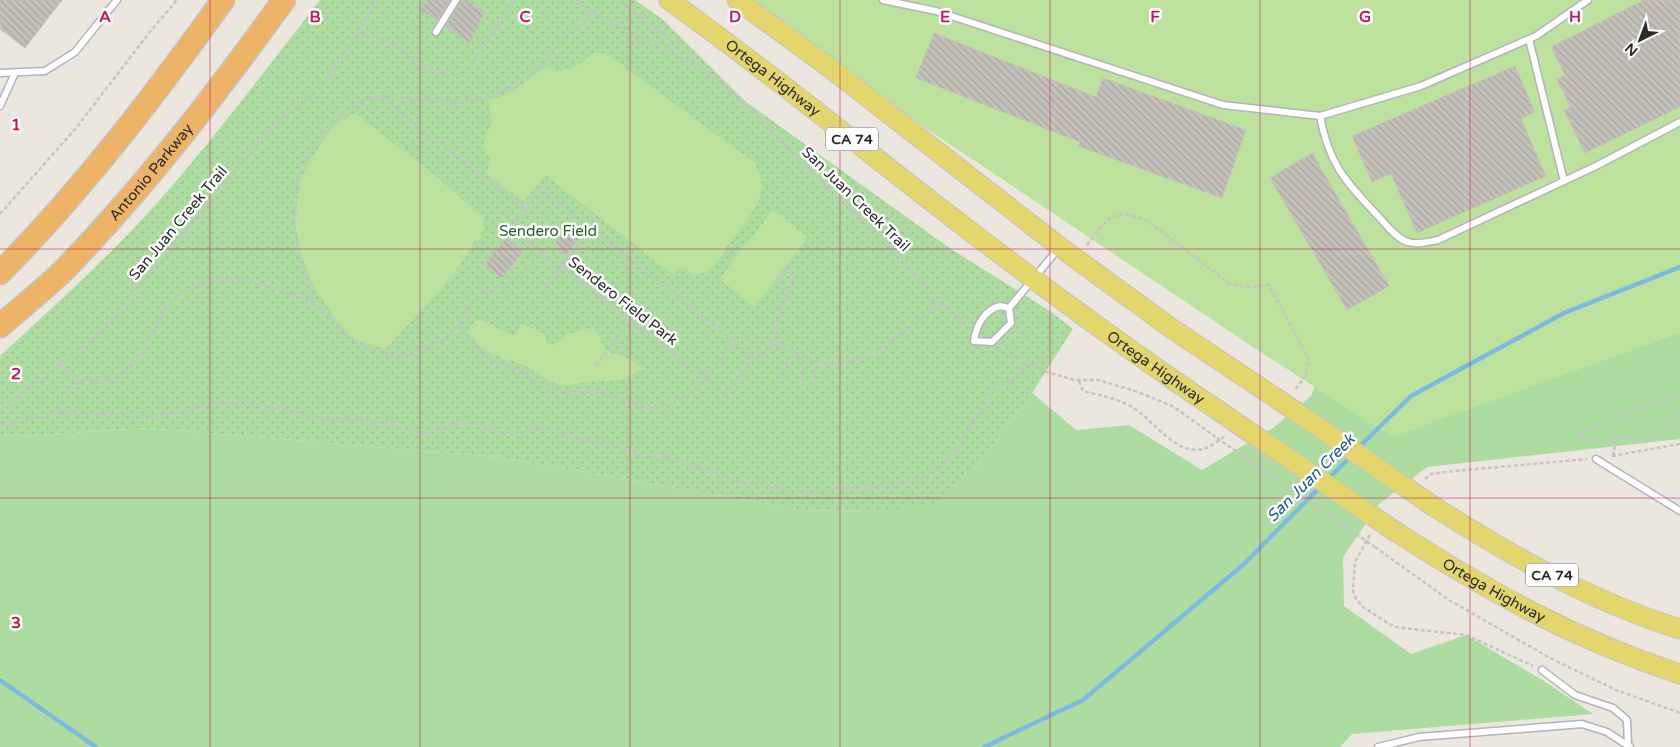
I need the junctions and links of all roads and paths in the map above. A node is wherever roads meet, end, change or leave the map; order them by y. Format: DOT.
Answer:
graph roads {
  1 [pos="117,0"];
  2 [pos="177,0"];
  3 [pos="222,0"];
  4 [pos="284,0"];
  5 [pos="378,0"];
  6 [pos="456,0"];
  7 [pos="514,0"];
  8 [pos="570,0"];
  9 [pos="618,0"];
  10 [pos="669,0"];
  11 [pos="737,0"];
  12 [pos="883,0"];
  13 [pos="1588,0"];
  14 [pos="594,12"];
  15 [pos="436,32"];
  16 [pos="357,34"];
  17 [pos="1529,39"];
  18 [pos="668,51"];
  19 [pos="15,73"];
  20 [pos="0,74"];
  21 [pos="380,97"];
  22 [pos="0,106"];
  23 [pos="1320,116"];
  24 [pos="1680,122"];
  25 [pos="1564,181"];
  26 [pos="525,209"];
  27 [pos="0,214"];
  28 [pos="599,217"];
  29 [pos="590,228"];
  30 [pos="1060,247"];
  31 [pos="540,251"];
  32 [pos="561,267"];
  33 [pos="0,273"];
  34 [pos="1033,278"];
  35 [pos="544,289"];
  36 [pos="786,296"];
  37 [pos="941,304"];
  38 [pos="315,306"];
  39 [pos="1008,308"];
  40 [pos="631,321"];
  41 [pos="458,324"];
  42 [pos="0,326"];
  43 [pos="777,330"];
  44 [pos="976,332"];
  45 [pos="734,341"];
  46 [pos="987,342"];
  47 [pos="772,346"];
  48 [pos="785,346"];
  49 [pos="793,352"];
  50 [pos="754,357"];
  51 [pos="808,360"];
  52 [pos="816,363"];
  53 [pos="60,364"];
  54 [pos="1028,365"];
  55 [pos="596,366"];
  56 [pos="780,377"];
  57 [pos="705,378"];
  58 [pos="83,380"];
  59 [pos="802,384"];
  60 [pos="814,385"];
  61 [pos="1680,395"];
  62 [pos="0,412"];
  63 [pos="1680,412"];
  64 [pos="59,413"];
  65 [pos="0,426"];
  66 [pos="1616,438"];
  67 [pos="1680,444"];
  68 [pos="1613,456"];
  69 [pos="1596,459"];
  70 [pos="1680,511"];
  71 [pos="1394,627"];
  72 [pos="1680,629"];
  73 [pos="1542,670"];
  74 [pos="1680,674"];
  75 [pos="1680,713"];
  76 [pos="1629,746"];
  77 [pos="1378,747"];
  1 -- 19 [label="lane"];
  2 -- 27 [label="path"];
  3 -- 33 [label="highway"];
  4 -- 42 [label="highway, Antonio Parkway"];
  5 -- 16 [label="path, San Juan Creek Trail"];
  6 -- 15 [label="lane"];
  7 -- 16 [label="path"];
  8 -- 14 [label="path, San Juan Creek Trail"];
  9 -- 18 [label="path"];
  10 -- 34 [label="main road, Ortega Highway / CA 74"];
  11 -- 30 [label="main road, CA 74"];
  12 -- 23 [label="lane"];
  13 -- 17 [label="lane"];
  14 -- 18 [label="path, San Juan Creek Trail"];
  14 -- 21 [label="path"];
  16 -- 53 [label="path, San Juan Creek Trail"];
  17 -- 23 [label="lane"];
  17 -- 25 [label="lane"];
  18 -- 37 [label="path, San Juan Creek Trail"];
  19 -- 20 [label="lane"];
  19 -- 22 [label="lane"];
  21 -- 26 [label="path"];
  21 -- 38 [label="path"];
  23 -- 25 [label="lane"];
  24 -- 25 [label="lane"];
  26 -- 29 [label="path, Sendero Field Park"];
  26 -- 31 [label="path, Sendero Field Park"];
  28 -- 29 [label="path"];
  29 -- 32 [label="path"];
  29 -- 45 [label="path, Sendero Field Park"];
  30 -- 34 [label="lane"];
  30 -- 72 [label="main road, CA 74, bridge"];
  31 -- 32 [label="path, Sendero Field Park"];
  31 -- 41 [label="path"];
  32 -- 35 [label="path"];
  32 -- 40 [label="path, Sendero Field Park"];
  34 -- 39 [label="lane"];
  34 -- 74 [label="main road, Ortega Highway / CA 74, bridge"];
  36 -- 36 [label="path"];
  36 -- 43 [label="path"];
  37 -- 44 [label="path, San Juan Creek Trail"];
  37 -- 52 [label="path"];
  38 -- 41 [label="path"];
  38 -- 58 [label="path"];
  39 -- 44 [label="lane"];
  39 -- 46 [label="lane"];
  40 -- 55 [label="path"];
  40 -- 57 [label="path, Sendero Field Park"];
  41 -- 57 [label="path"];
  43 -- 47 [label="path"];
  43 -- 48 [label="path"];
  44 -- 46 [label="lane"];
  45 -- 50 [label="path, Sendero Field Park"];
  45 -- 57 [label="path"];
  46 -- 54 [label="path"];
  47 -- 48 [label="path"];
  47 -- 50 [label="path, Sendero Field Park"];
  48 -- 49 [label="path"];
  49 -- 51 [label="path"];
  49 -- 56 [label="path"];
  50 -- 57 [label="path, Sendero Field Park"];
  51 -- 52 [label="path"];
  51 -- 59 [label="path"];
  52 -- 60 [label="path"];
  53 -- 58 [label="path"];
  53 -- 62 [label="path, San Juan Creek Trail"];
  54 -- 64 [label="path"];
  54 -- 75 [label="path, bridge"];
  58 -- 64 [label="path"];
  61 -- 66 [label="path"];
  63 -- 66 [label="path"];
  64 -- 65 [label="path"];
  66 -- 68 [label="path"];
  67 -- 68 [label="path"];
  68 -- 69 [label="path"];
  69 -- 70 [label="lane"];
  71 -- 73 [label="path"];
  73 -- 76 [label="lane"];
  76 -- 77 [label="lane"];
}
